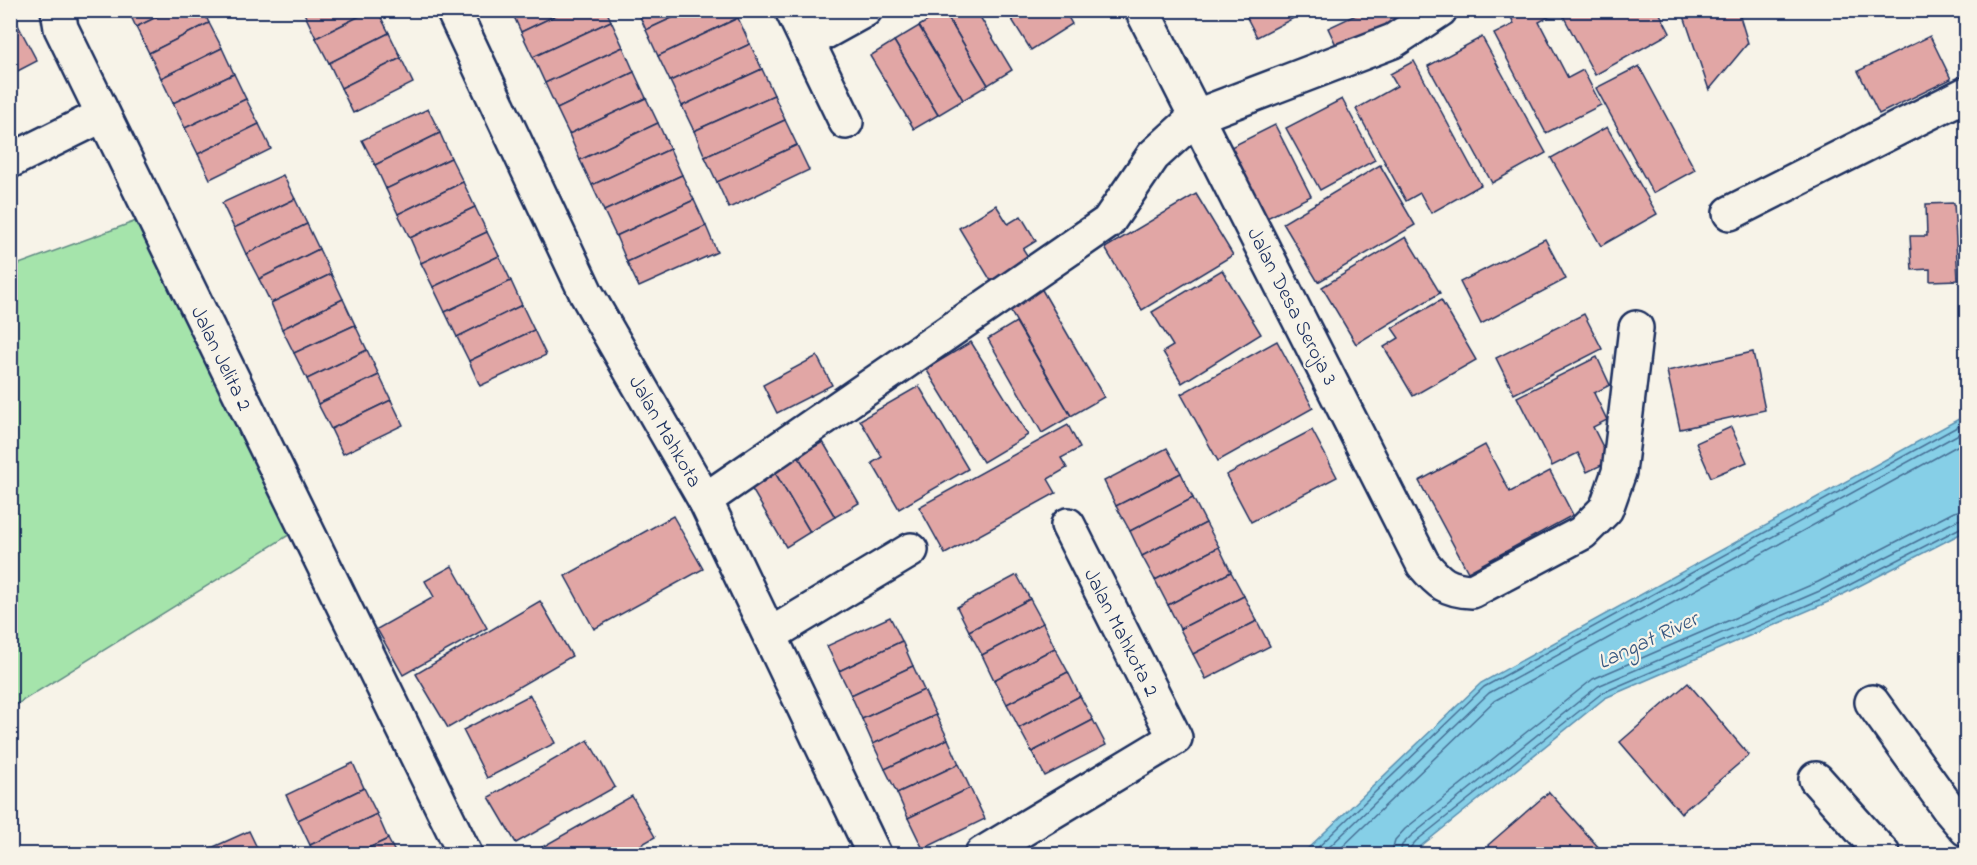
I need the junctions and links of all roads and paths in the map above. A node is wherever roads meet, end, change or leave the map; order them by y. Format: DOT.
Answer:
graph roads {
  1 [pos="58,10"];
  2 [pos="453,10"];
  3 [pos="792,10"];
  4 [pos="864,10"];
  5 [pos="1142,10"];
  6 [pos="1440,10"];
  7 [pos="807,42"];
  8 [pos="1966,94"];
  9 [pos="103,115"];
  10 [pos="1197,116"];
  11 [pos="846,122"];
  12 [pos="10,161"];
  13 [pos="1730,213"];
  14 [pos="1636,328"];
  15 [pos="705,500"];
  16 [pos="1068,525"];
  17 [pos="911,550"];
  18 [pos="770,635"];
  19 [pos="1872,702"];
  20 [pos="1816,779"];
  21 [pos="1966,829"];
  22 [pos="465,855"];
  23 [pos="874,855"];
  24 [pos="982,855"];
  25 [pos="1883,855"];
  1 -- 9 [label="street, Jalan Jelita 2"];
  2 -- 15 [label="street, Jalan Mahkota"];
  3 -- 7 [label="street"];
  4 -- 7 [label="street"];
  5 -- 10 [label="street, Jalan Desa Seroja 3"];
  6 -- 10 [label="street"];
  7 -- 11 [label="street"];
  8 -- 13 [label="street"];
  9 -- 12 [label="street"];
  9 -- 22 [label="street, Jalan Jelita 2"];
  10 -- 14 [label="street, Jalan Desa Seroja 3"];
  10 -- 15 [label="street"];
  15 -- 18 [label="street, Jalan Mahkota"];
  16 -- 24 [label="street, Jalan Mahkota 2"];
  17 -- 18 [label="street"];
  18 -- 23 [label="street, Jalan Mahkota"];
  19 -- 21 [label="street"];
  20 -- 25 [label="street"];
}
